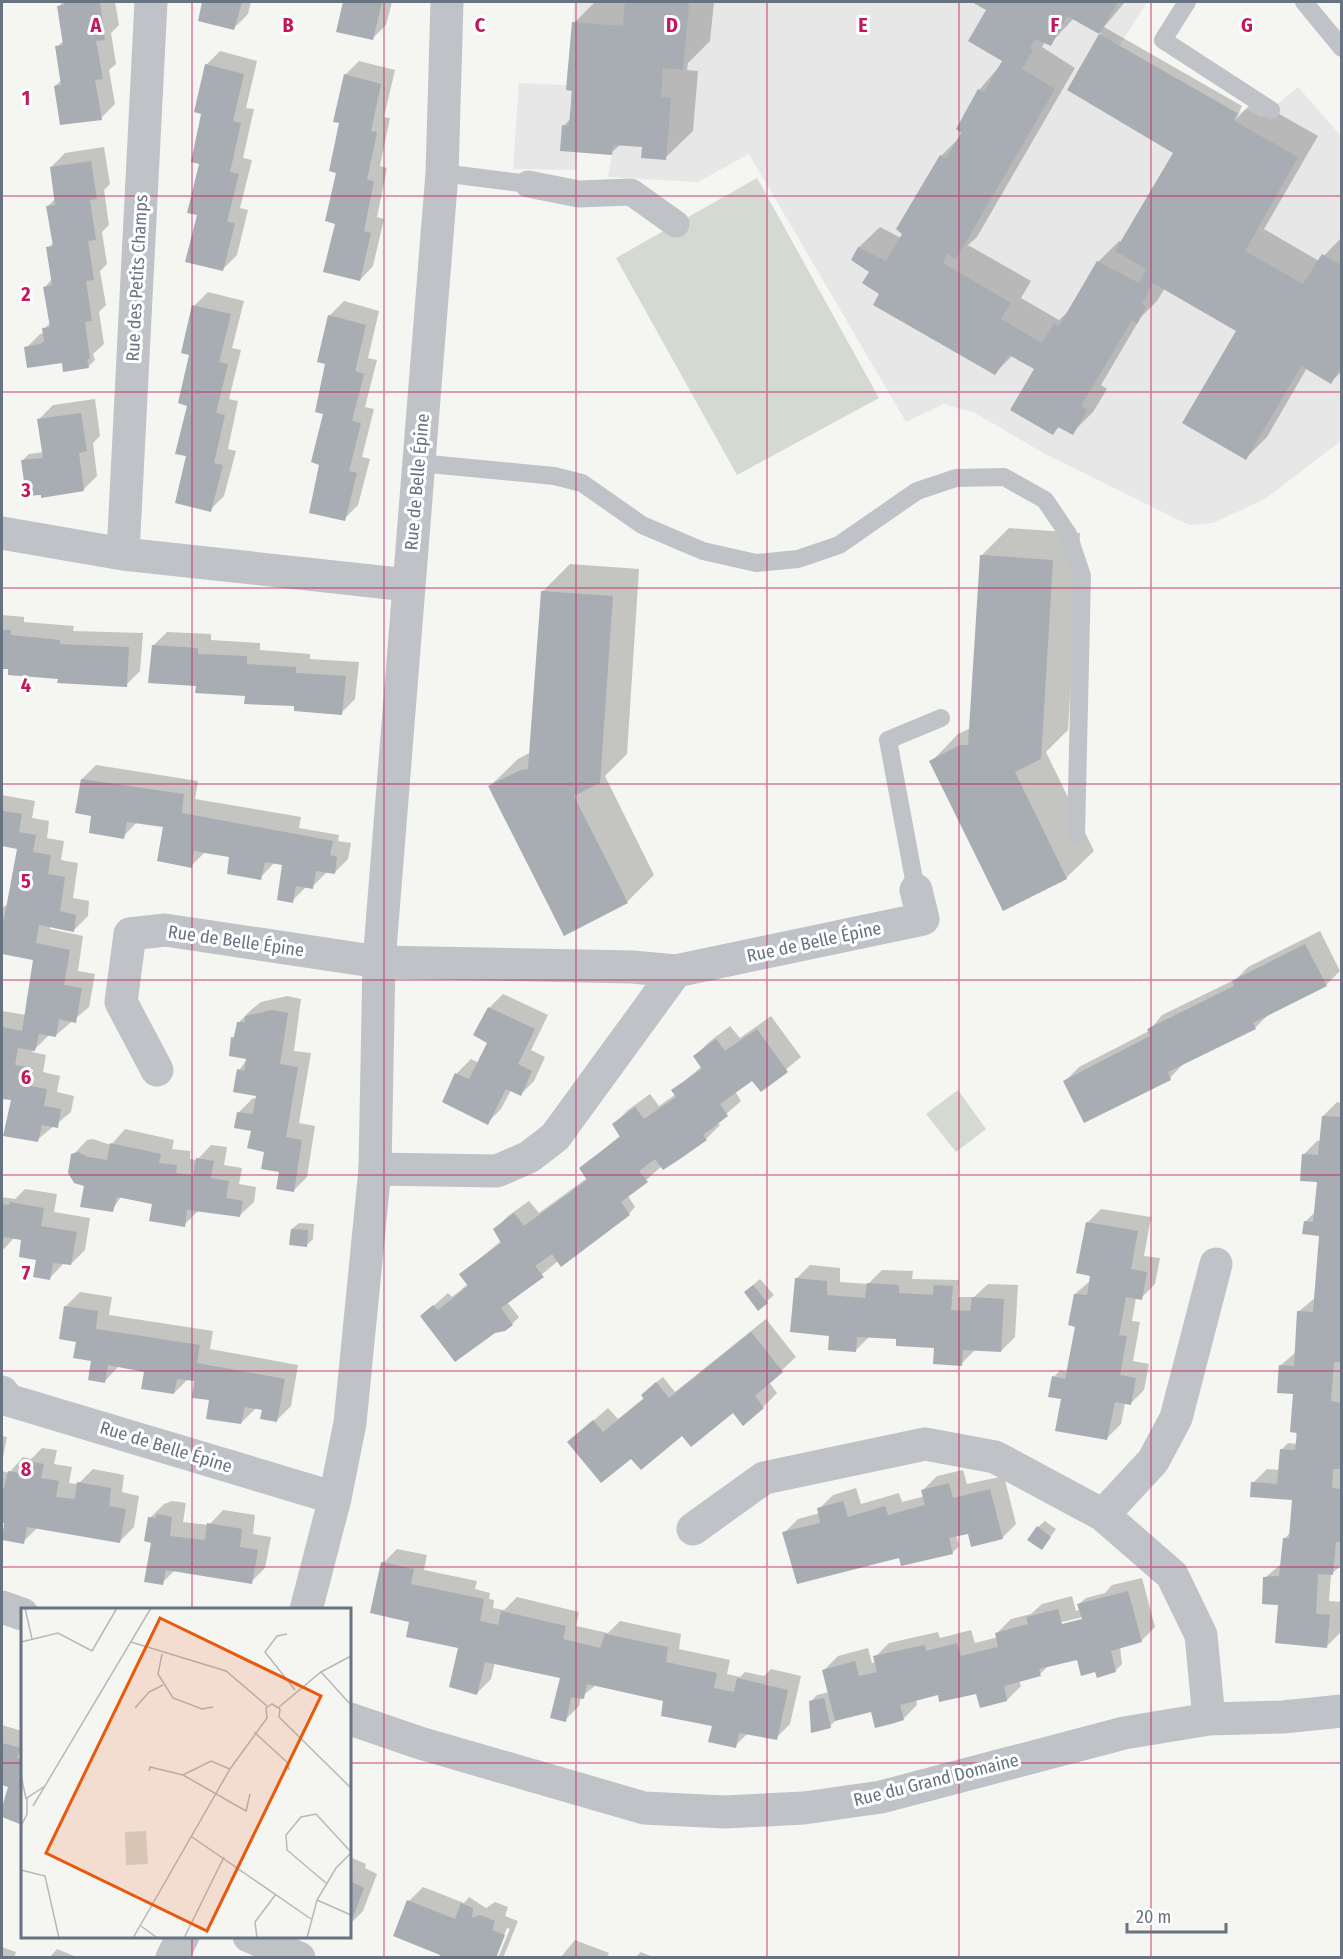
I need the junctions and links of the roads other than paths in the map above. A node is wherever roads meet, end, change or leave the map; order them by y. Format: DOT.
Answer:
graph roads {
  1 [pos="151,2"];
  2 [pos="447,2"];
  3 [pos="1187,2"];
  4 [pos="1304,2"];
  5 [pos="1341,48"];
  6 [pos="1271,110"];
  7 [pos="442,173"];
  8 [pos="528,184"];
  9 [pos="676,224"];
  10 [pos="419,463"];
  11 [pos="2,533"];
  12 [pos="123,554"];
  13 [pos="408,585"];
  14 [pos="941,718"];
  15 [pos="1076,835"];
  16 [pos="916,890"];
  17 [pos="379,962"];
  18 [pos="676,971"];
  19 [pos="157,1070"];
  20 [pos="375,1169"];
  21 [pos="1216,1264"];
  22 [pos="2,1392"];
  23 [pos="335,1498"];
  24 [pos="1103,1515"];
  25 [pos="693,1529"];
  26 [pos="2,1607"];
  27 [pos="307,1608"];
  28 [pos="21,1614"];
  29 [pos="1340,1712"];
  30 [pos="351,1719"];
  31 [pos="1209,1719"];
  32 [pos="182,1938"];
  33 [pos="254,1938"];
  34 [pos="172,1958"];
  35 [pos="299,1958"];
  1 -- 12 [label="street, Rue des Petits Champs"];
  2 -- 7 [label="street, Rue de Belle Épine"];
  3 -- 6 [label="lane"];
  4 -- 5 [label="lane"];
  7 -- 8 [label="lane"];
  7 -- 10 [label="street, Rue de Belle Épine"];
  8 -- 9 [label="street"];
  10 -- 13 [label="street, Rue de Belle Épine"];
  10 -- 15 [label="lane"];
  11 -- 12 [label="street"];
  12 -- 13 [label="street"];
  13 -- 17 [label="street, Rue de Belle Épine"];
  14 -- 16 [label="lane"];
  16 -- 18 [label="street, Rue de Belle Épine"];
  17 -- 18 [label="street, Rue de Belle Épine"];
  17 -- 19 [label="street, Rue de Belle Épine"];
  17 -- 20 [label="street, Rue de Belle Épine"];
  18 -- 20 [label="street"];
  20 -- 23 [label="street, Rue de Belle Épine"];
  21 -- 24 [label="street"];
  22 -- 23 [label="street, Rue de Belle Épine"];
  23 -- 27 [label="street, Rue de Belle Épine"];
  24 -- 25 [label="street"];
  24 -- 31 [label="street"];
  26 -- 28 [label="street"];
  29 -- 31 [label="street, Rue du Grand Domaine"];
  30 -- 31 [label="street, Rue du Grand Domaine"];
  32 -- 34 [label="street"];
  33 -- 35 [label="street"];
}
